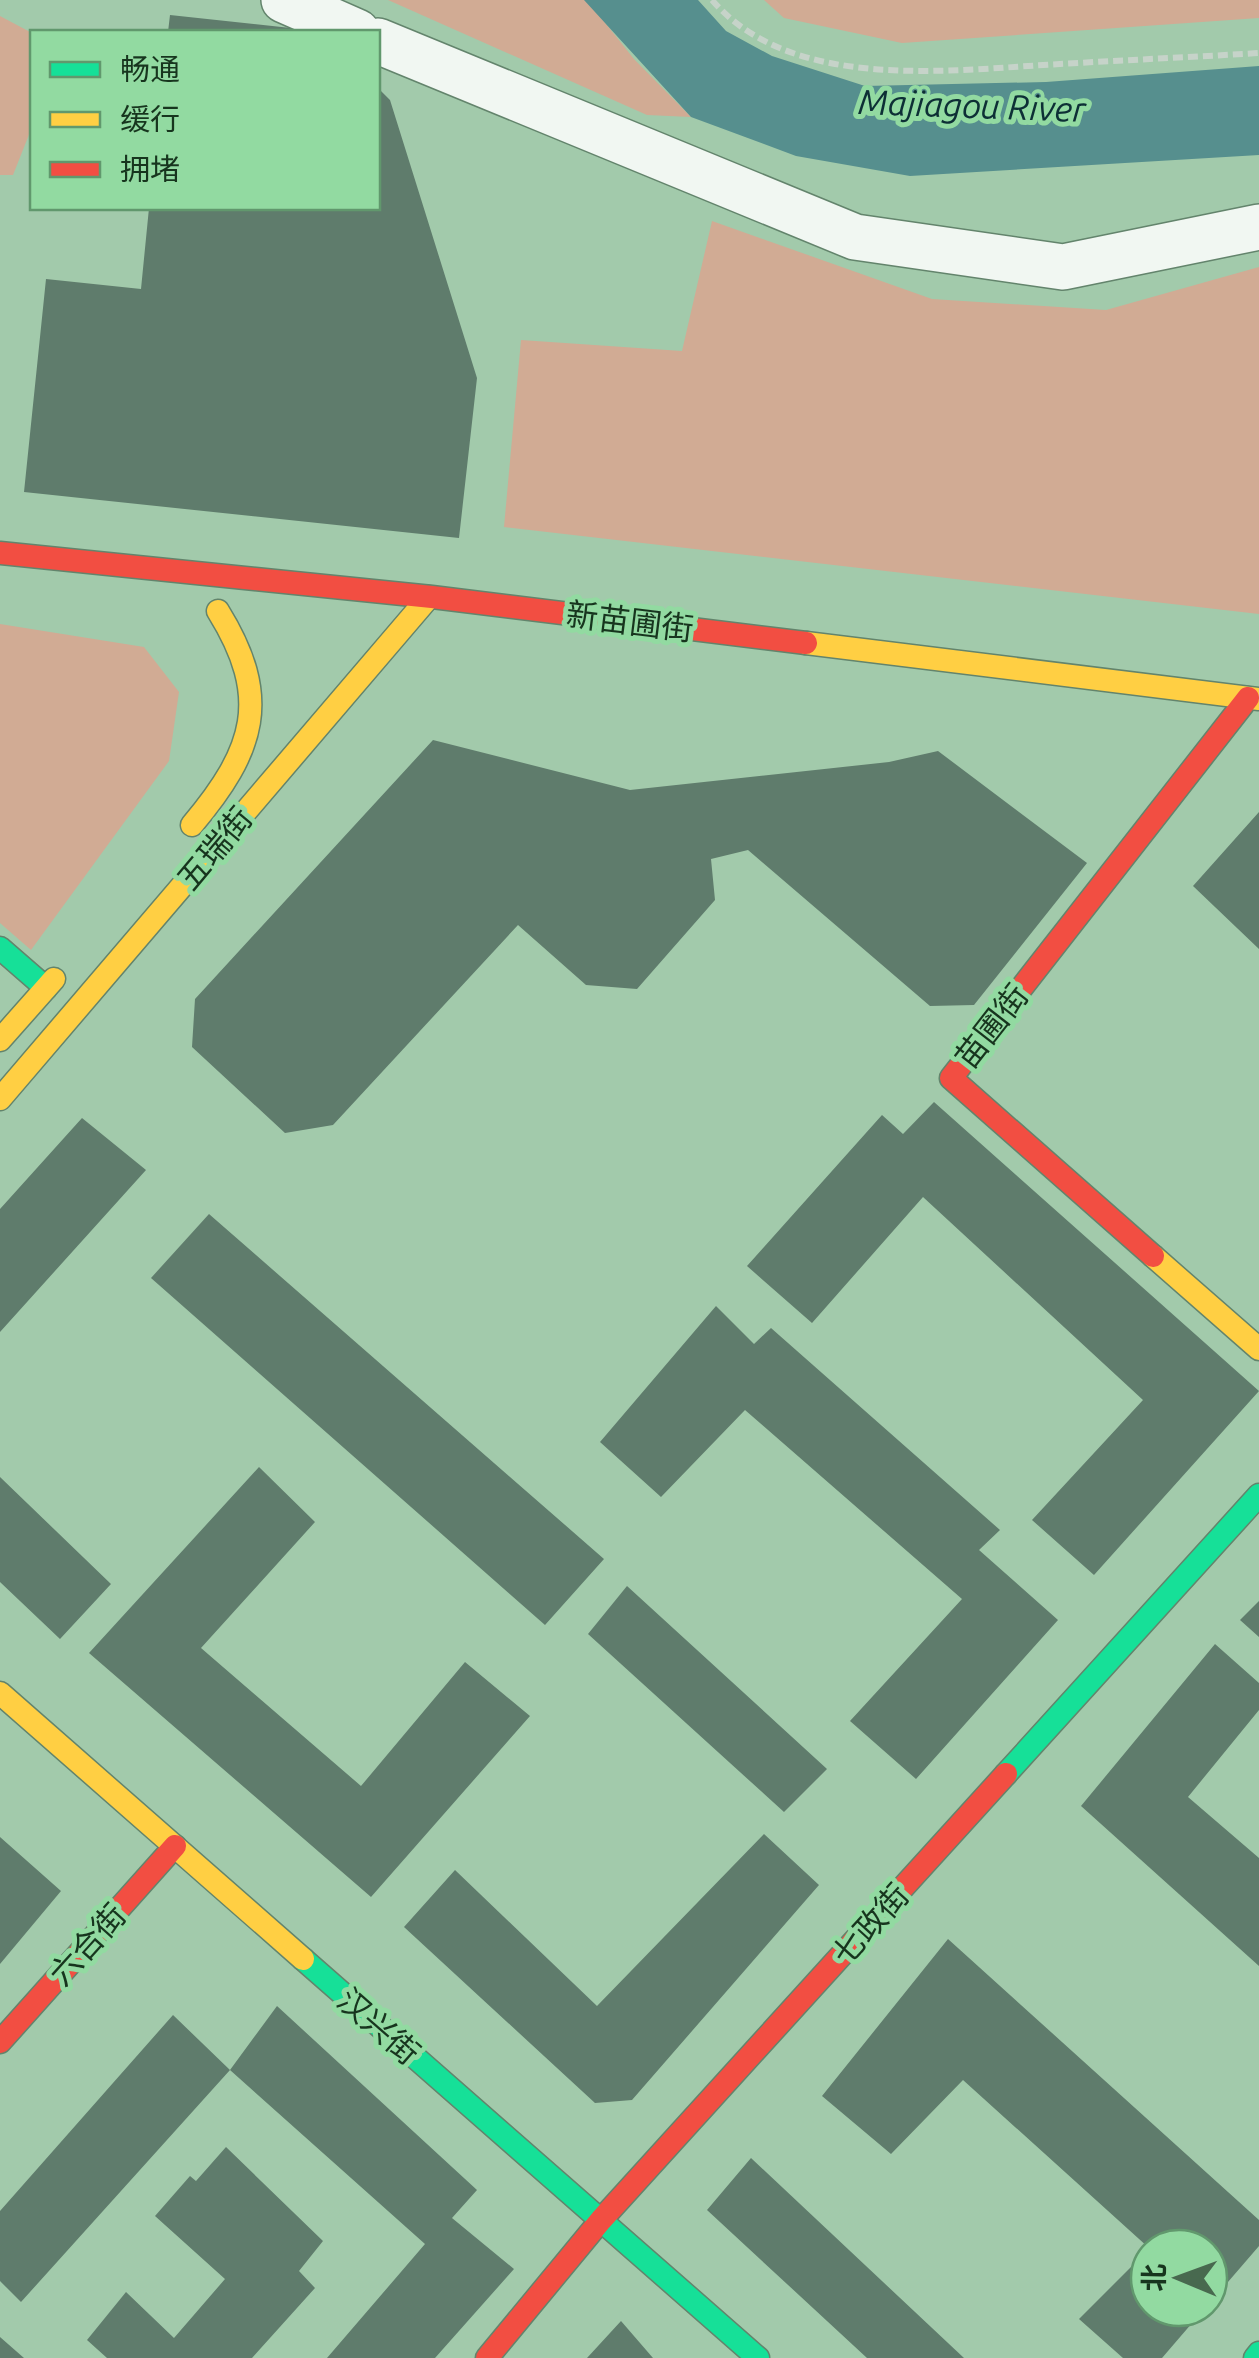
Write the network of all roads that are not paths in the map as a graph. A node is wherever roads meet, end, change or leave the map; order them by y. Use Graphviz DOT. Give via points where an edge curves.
graph roads {
  1 [pos="284,0"];
  2 [pos="352,30"];
  3 [pos="380,42"];
  4 [pos="1259,227"];
  5 [pos="0,553"];
  6 [pos="429,596"];
  7 [pos="218,611"];
  8 [pos="365,626"];
  9 [pos="410,631"];
  10 [pos="1253,698"];
  11 [pos="1074,700"];
  12 [pos="1232,717"];
  13 [pos="1259,720"];
  14 [pos="171,849"];
  15 [pos="0,948"];
  16 [pos="71,960"];
  17 [pos="46,988"];
  18 [pos="0,1040"];
  19 [pos="0,1100"];
  20 [pos="1259,1349"];
  21 [pos="1259,1494"];
  22 [pos="0,1693"];
  23 [pos="174,1846"];
  24 [pos="0,2042"];
  25 [pos="601,2220"];
  26 [pos="487,2358"];
  27 [pos="758,2358"];
  1 -- 2 [label="street"];
  3 -- 4 [label="street" via="854,237 1063,267"];
  5 -- 6 [label="street, 新苗圃街"];
  6 -- 9 [label="street, 五瑞街"];
  6 -- 10 [label="street, 新苗圃街"];
  7 -- 14 [label="street, 五瑞街" via="242,644 252,675 249,740 221,793"];
  8 -- 9 [label="street"];
  9 -- 19 [label="street, 五瑞街"];
  10 -- 12 [label="street, 苗圃街"];
  11 -- 12 [label="street"];
  12 -- 13 [label="street"];
  12 -- 20 [label="street, 苗圃街" via="951,1078"];
  15 -- 17 [label="street"];
  16 -- 17 [label="street"];
  17 -- 18 [label="street"];
  21 -- 25 [label="street, 七政街"];
  22 -- 23 [label="street, 汉兴街"];
  23 -- 24 [label="street, 六合街"];
  23 -- 25 [label="street, 汉兴街"];
  25 -- 26 [label="street, 七政街"];
  25 -- 27 [label="street, 汉兴街"];
}
